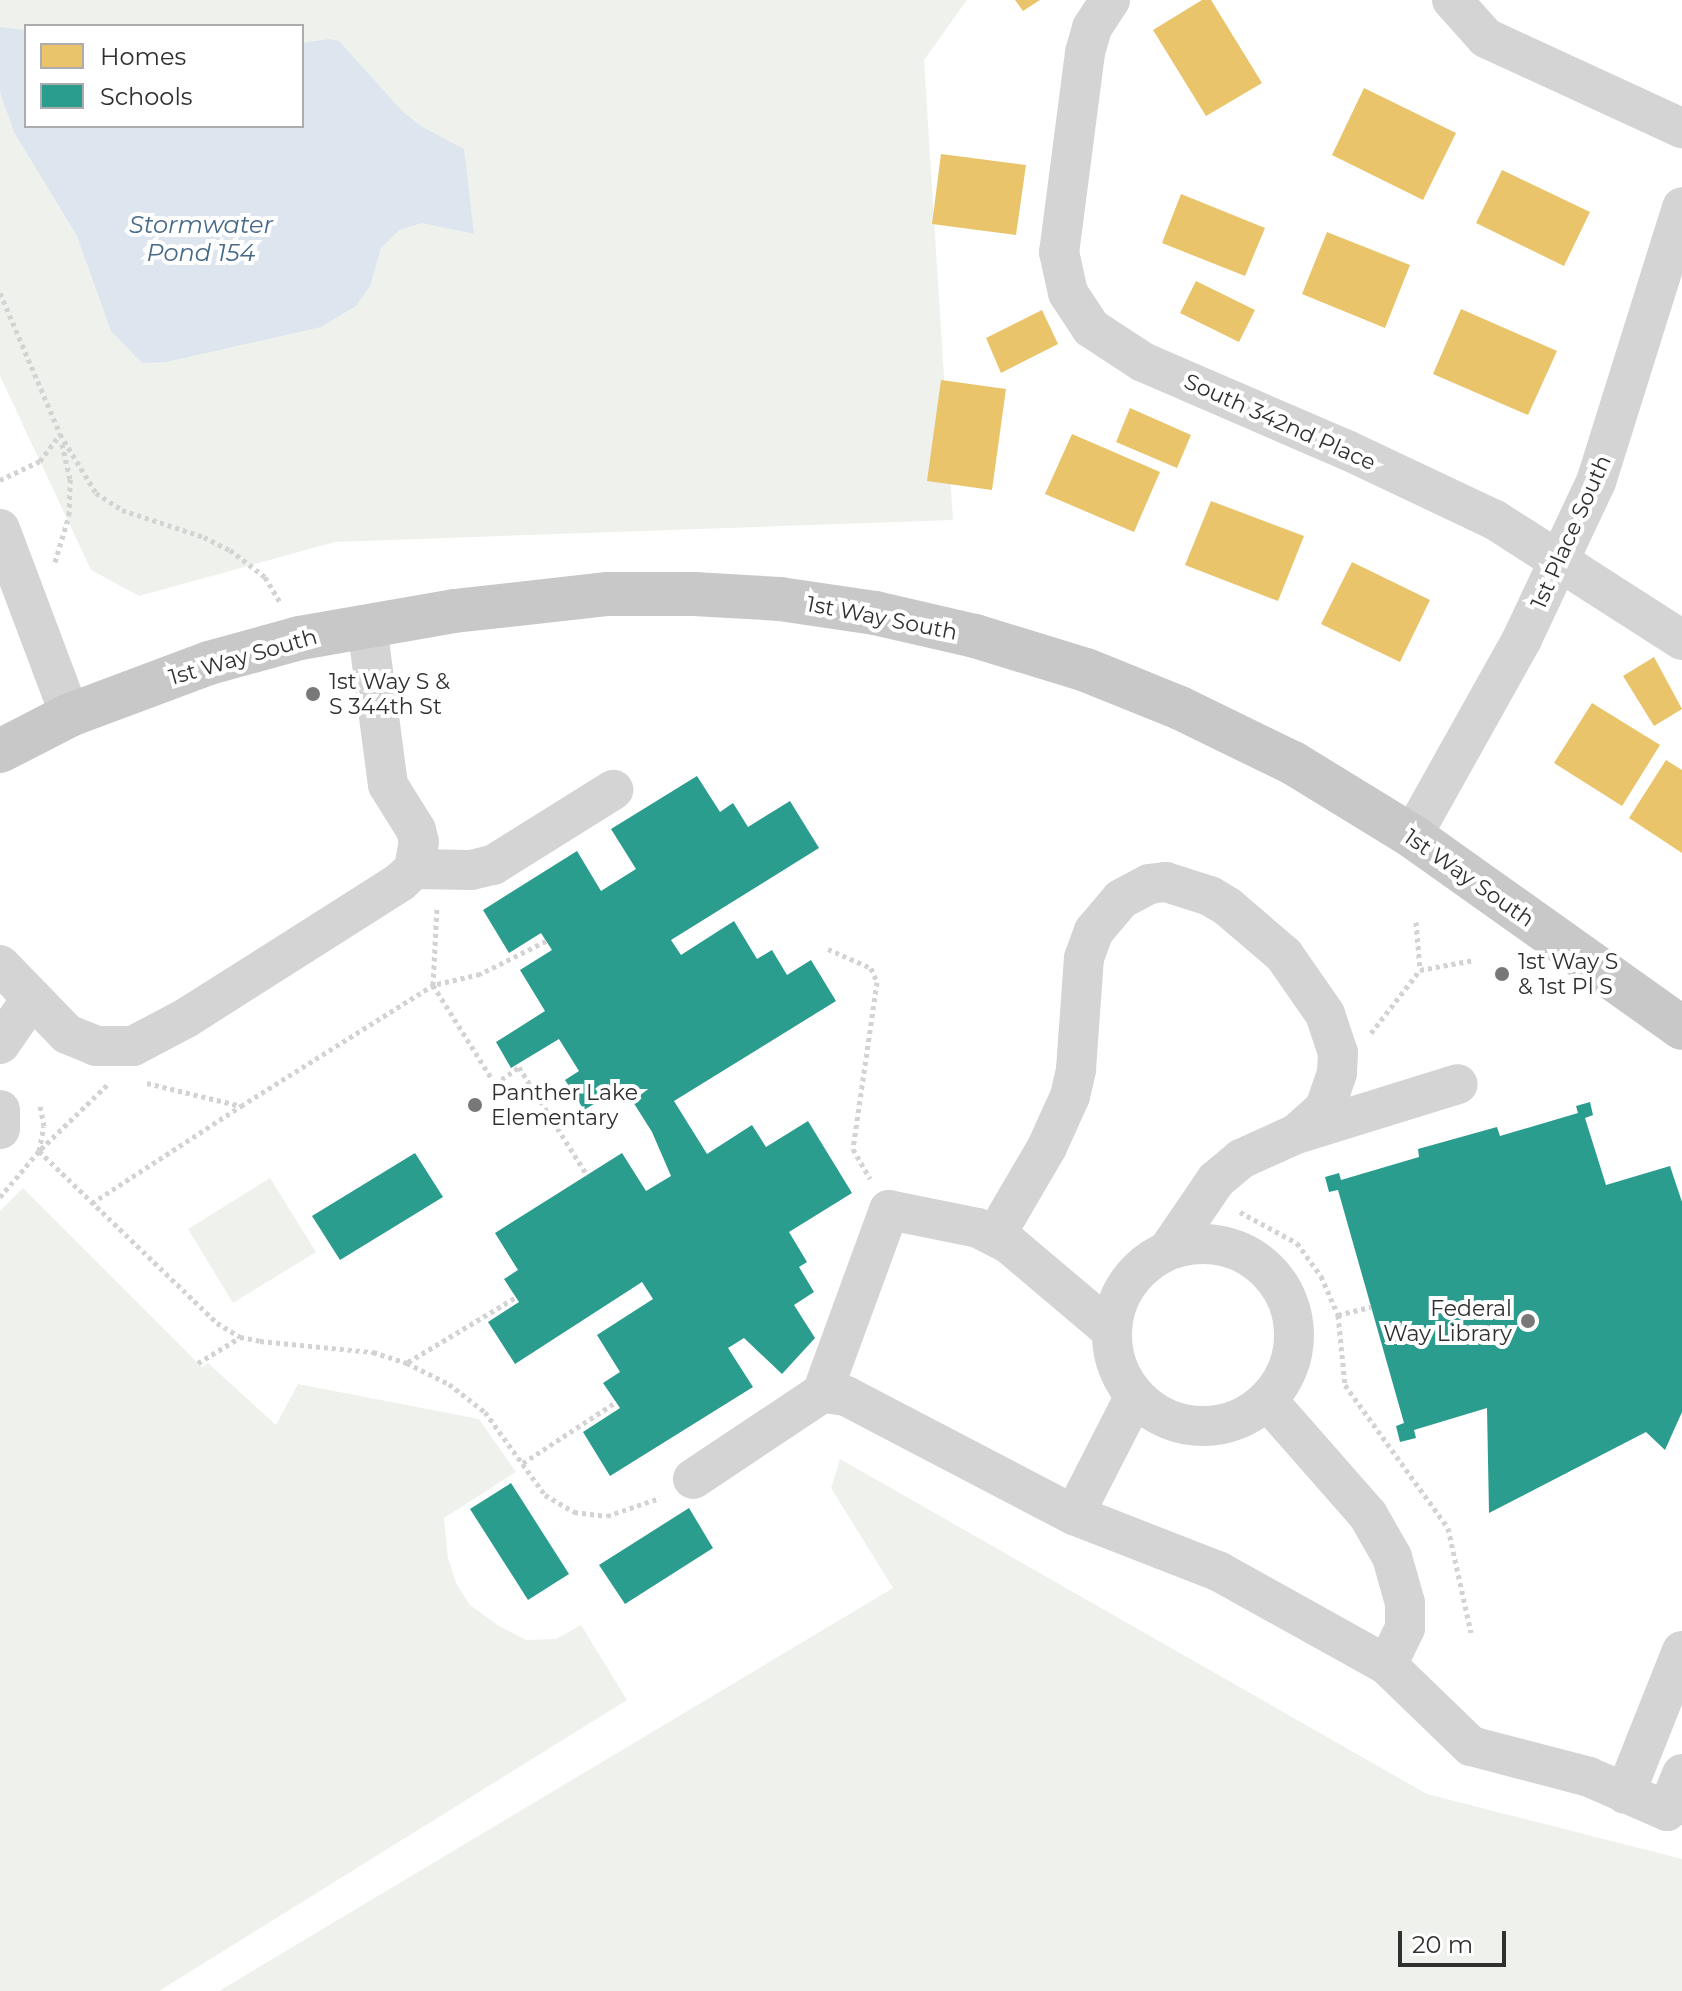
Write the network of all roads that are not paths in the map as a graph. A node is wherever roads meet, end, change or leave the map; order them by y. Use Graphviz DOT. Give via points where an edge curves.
graph roads {
  1 [pos="1110,0"];
  2 [pos="1452,0"];
  3 [pos="1682,128"];
  4 [pos="1682,207"];
  5 [pos="0,529"];
  6 [pos="1561,561"];
  7 [pos="367,626"];
  8 [pos="1682,640"];
  9 [pos="70,715"];
  10 [pos="0,751"];
  11 [pos="613,790"];
  12 [pos="1412,836"];
  13 [pos="414,869"];
  14 [pos="0,965"];
  15 [pos="32,998"];
  16 [pos="1682,1028"];
  17 [pos="0,1044"];
  18 [pos="1458,1084"];
  19 [pos="0,1110"];
  20 [pos="0,1129"];
  21 [pos="1296,1134"];
  22 [pos="995,1236"];
  23 [pos="1169,1249"];
  24 [pos="1111,1330"];
  25 [pos="822,1393"];
  26 [pos="1135,1396"];
  27 [pos="1267,1400"];
  28 [pos="693,1479"];
  29 [pos="1074,1515"];
  30 [pos="1682,1651"];
  31 [pos="1387,1665"];
  32 [pos="1682,1774"];
  33 [pos="1625,1794"];
  1 -- 6 [label="street, South 342nd Place" via="1092,28 1078,91 1059,252 1068,293 1091,328 1143,362 1495,520"];
  2 -- 3 [label="street" via="1486,38"];
  4 -- 6 [label="street, 1st Place South" via="1616,424"];
  5 -- 9 [label="street"];
  6 -- 8 [label="street, South 342nd Place"];
  6 -- 12 [label="street, 1st Place South"];
  7 -- 9 [label="main road, 1st Way South" via="209,663"];
  7 -- 12 [label="main road, 1st Way South" via="527,600 608,594 780,599 875,613 1044,657 1180,708 1293,763"];
  7 -- 13 [label="street" via="388,785 416,830"];
  9 -- 10 [label="main road, 1st Way South"];
  11 -- 13 [label="street" via="493,865 457,871"];
  12 -- 16 [label="main road, 1st Way South"];
  13 -- 15 [label="street" via="365,906 133,1046 84,1043 67,1034"];
  14 -- 15 [label="street"];
  15 -- 17 [label="street"];
  18 -- 21 [label="street"];
  19 -- 20 [label="street"];
  21 -- 22 [label="street" via="1325,1108 1337,1073 1333,1033 1314,993 1284,955 1228,907 1184,887 1149,884 1121,899 1094,931 1084,958 1070,1096"];
  21 -- 23 [label="street" via="1241,1159 1222,1174 1205,1191"];
  22 -- 24 [label="street" via="1025,1254"];
  22 -- 25 [label="street" via="889,1210"];
  23 -- 24 [label="street" via="1138,1269 1124,1287"];
  23 -- 27 [label="street" via="1204,1243 1244,1252 1275,1278 1295,1336 1286,1374"];
  24 -- 26 [label="street" via="1114,1354"];
  25 -- 28 [label="street"];
  25 -- 29 [label="street" via="868,1405"];
  26 -- 27 [label="street" via="1154,1413 1192,1426 1228,1423"];
  26 -- 29 [label="street"];
  27 -- 31 [label="street" via="1368,1515 1392,1557 1405,1603 1405,1628"];
  29 -- 31 [label="street" via="1218,1571"];
  30 -- 33 [label="street"];
  31 -- 33 [label="street" via="1471,1746 1589,1777"];
  32 -- 33 [label="street" via="1667,1811"];
}
